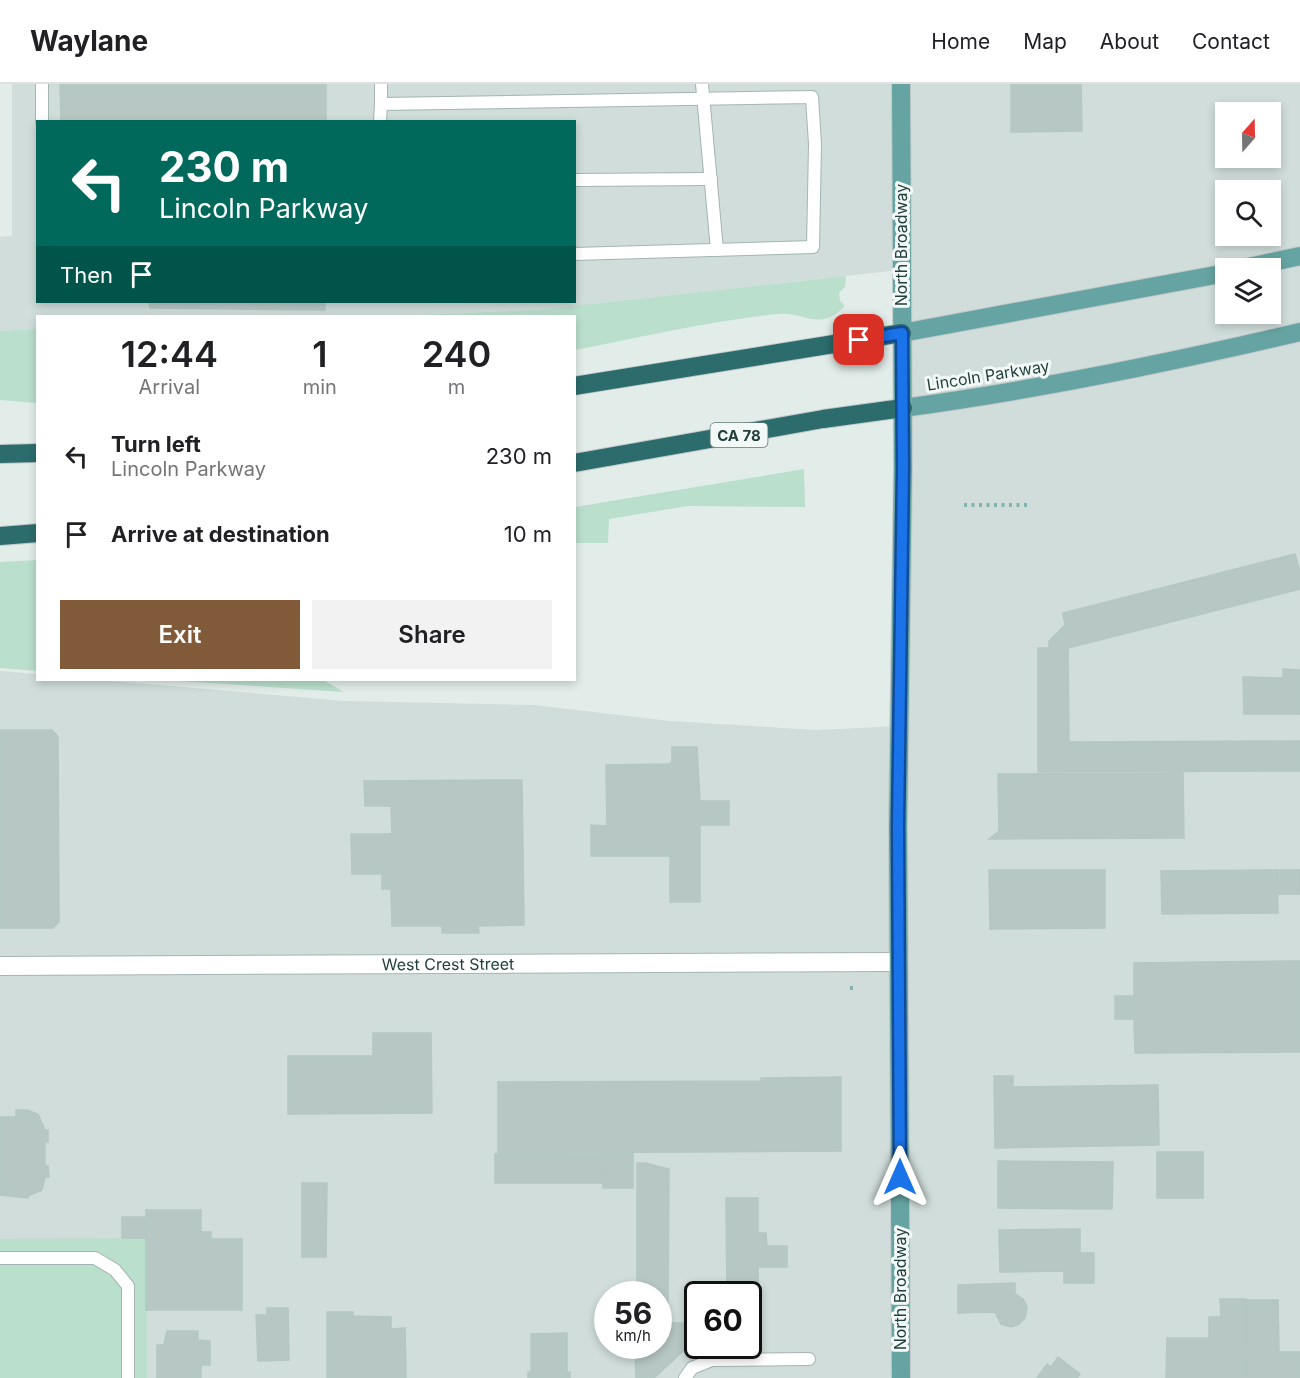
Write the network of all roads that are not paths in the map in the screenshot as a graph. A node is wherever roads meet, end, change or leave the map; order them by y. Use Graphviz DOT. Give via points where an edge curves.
graph roads {
  1 [pos="42,84"];
  2 [pos="381,84"];
  3 [pos="702,84"];
  4 [pos="901,84"];
  5 [pos="704,100"];
  6 [pos="381,104"];
  7 [pos="42,120"];
  8 [pos="380,120"];
  9 [pos="711,179"];
  10 [pos="576,180"];
  11 [pos="717,250"];
  12 [pos="576,254"];
  13 [pos="1300,256"];
  14 [pos="1281,260"];
  15 [pos="1215,275"];
  16 [pos="1300,332"];
  17 [pos="902,333"];
  18 [pos="576,386"];
  19 [pos="903,408"];
  20 [pos="36,453"];
  21 [pos="0,454"];
  22 [pos="576,463"];
  23 [pos="36,533"];
  24 [pos="0,536"];
  25 [pos="898,962"];
  26 [pos="0,966"];
  27 [pos="0,1258"];
  28 [pos="809,1359"];
  29 [pos="128,1378"];
  30 [pos="685,1378"];
  31 [pos="901,1378"];
  1 -- 7 [label="lane"];
  2 -- 6 [label="lane"];
  3 -- 5 [label="lane"];
  4 -- 17 [label="main road, North Broadway"];
  5 -- 6 [label="lane"];
  5 -- 9 [label="lane"];
  5 -- 11 [label="lane" via="812,97 813,247"];
  6 -- 8 [label="lane"];
  9 -- 10 [label="lane"];
  9 -- 11 [label="lane"];
  11 -- 12 [label="lane"];
  13 -- 14 [label="main road"];
  15 -- 17 [label="main road"];
  16 -- 19 [label="main road, Lincoln Parkway" via="1186,359 979,398"];
  17 -- 18 [label="highway"];
  17 -- 19 [label="main road, North Broadway"];
  19 -- 22 [label="highway, Lincoln Parkway / CA 78"];
  19 -- 25 [label="main road, North Broadway"];
  20 -- 21 [label="highway"];
  23 -- 24 [label="highway"];
  25 -- 26 [label="street, West Crest Street"];
  25 -- 31 [label="main road, North Broadway"];
  27 -- 29 [label="lane" via="96,1258 115,1270 128,1286"];
  28 -- 30 [label="lane" via="712,1360 692,1368"];
}
